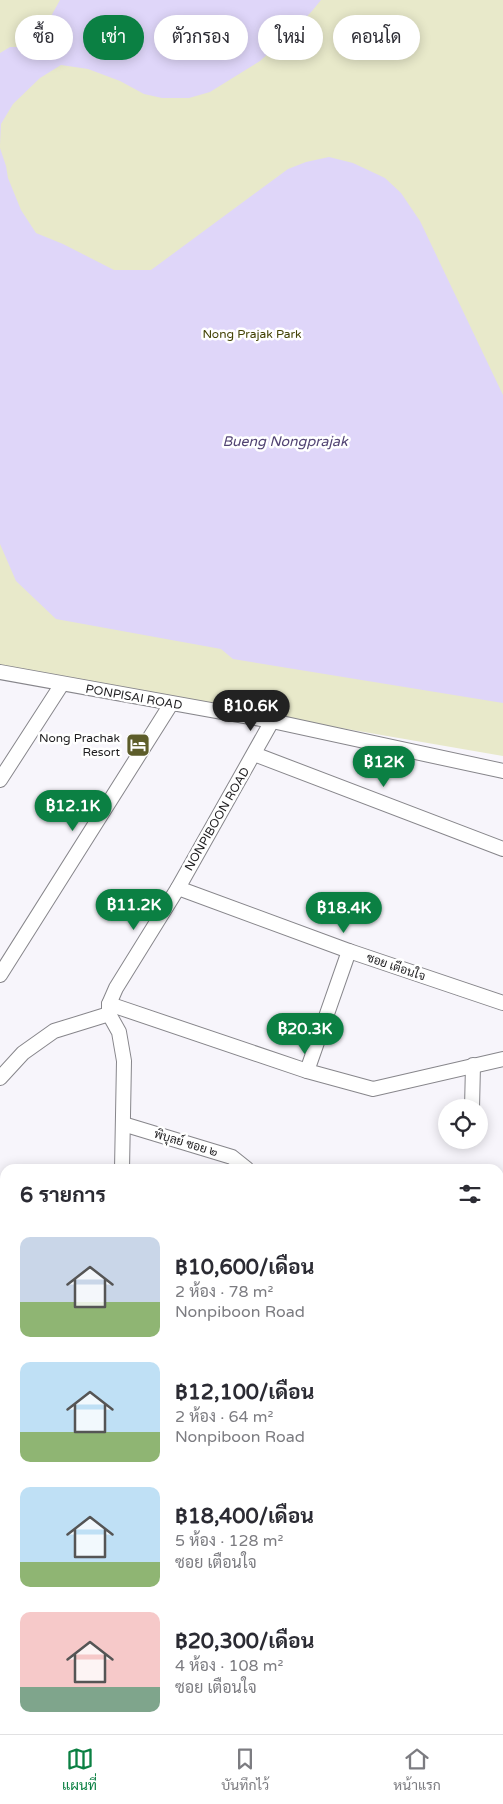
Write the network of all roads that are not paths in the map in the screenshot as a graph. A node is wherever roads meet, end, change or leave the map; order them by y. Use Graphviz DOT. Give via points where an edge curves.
graph roads {
  1 [pos="0,672"];
  2 [pos="62,684"];
  3 [pos="171,704"];
  4 [pos="272,722"];
  5 [pos="254,754"];
  6 [pos="503,771"];
  7 [pos="0,780"];
  8 [pos="503,849"];
  9 [pos="178,888"];
  10 [pos="349,951"];
  11 [pos="0,975"];
  12 [pos="503,1003"];
  13 [pos="109,1009"];
  14 [pos="503,1059"];
  15 [pos="5,1064"];
  16 [pos="473,1065"];
  17 [pos="308,1071"];
  18 [pos="0,1078"];
  19 [pos="472,1099"];
  20 [pos="123,1124"];
  21 [pos="122,1164"];
  22 [pos="241,1164"];
  1 -- 2 [label="street, PONPISAI ROAD"];
  2 -- 3 [label="street, PONPISAI ROAD"];
  2 -- 7 [label="street"];
  3 -- 4 [label="street, PONPISAI ROAD"];
  3 -- 11 [label="street"];
  4 -- 5 [label="street, NONPIBOON ROAD"];
  4 -- 6 [label="street, PONPISAI ROAD"];
  5 -- 8 [label="street"];
  5 -- 9 [label="street, NONPIBOON ROAD"];
  9 -- 10 [label="street, ซอย เตือนใจ"];
  9 -- 13 [label="street, NONPIBOON ROAD" via="116,988"];
  10 -- 12 [label="street, ซอย เตือนใจ"];
  10 -- 17 [label="street"];
  13 -- 15 [label="street" via="54,1031"];
  13 -- 17 [label="street"];
  13 -- 20 [label="street" via="119,1032 124,1061"];
  14 -- 16 [label="street"];
  15 -- 18 [label="street"];
  16 -- 17 [label="street" via="373,1088"];
  16 -- 19 [label="street"];
  20 -- 21 [label="street"];
  20 -- 22 [label="street, พิบุลย์ ซอย ๒" via="232,1157"];
}
